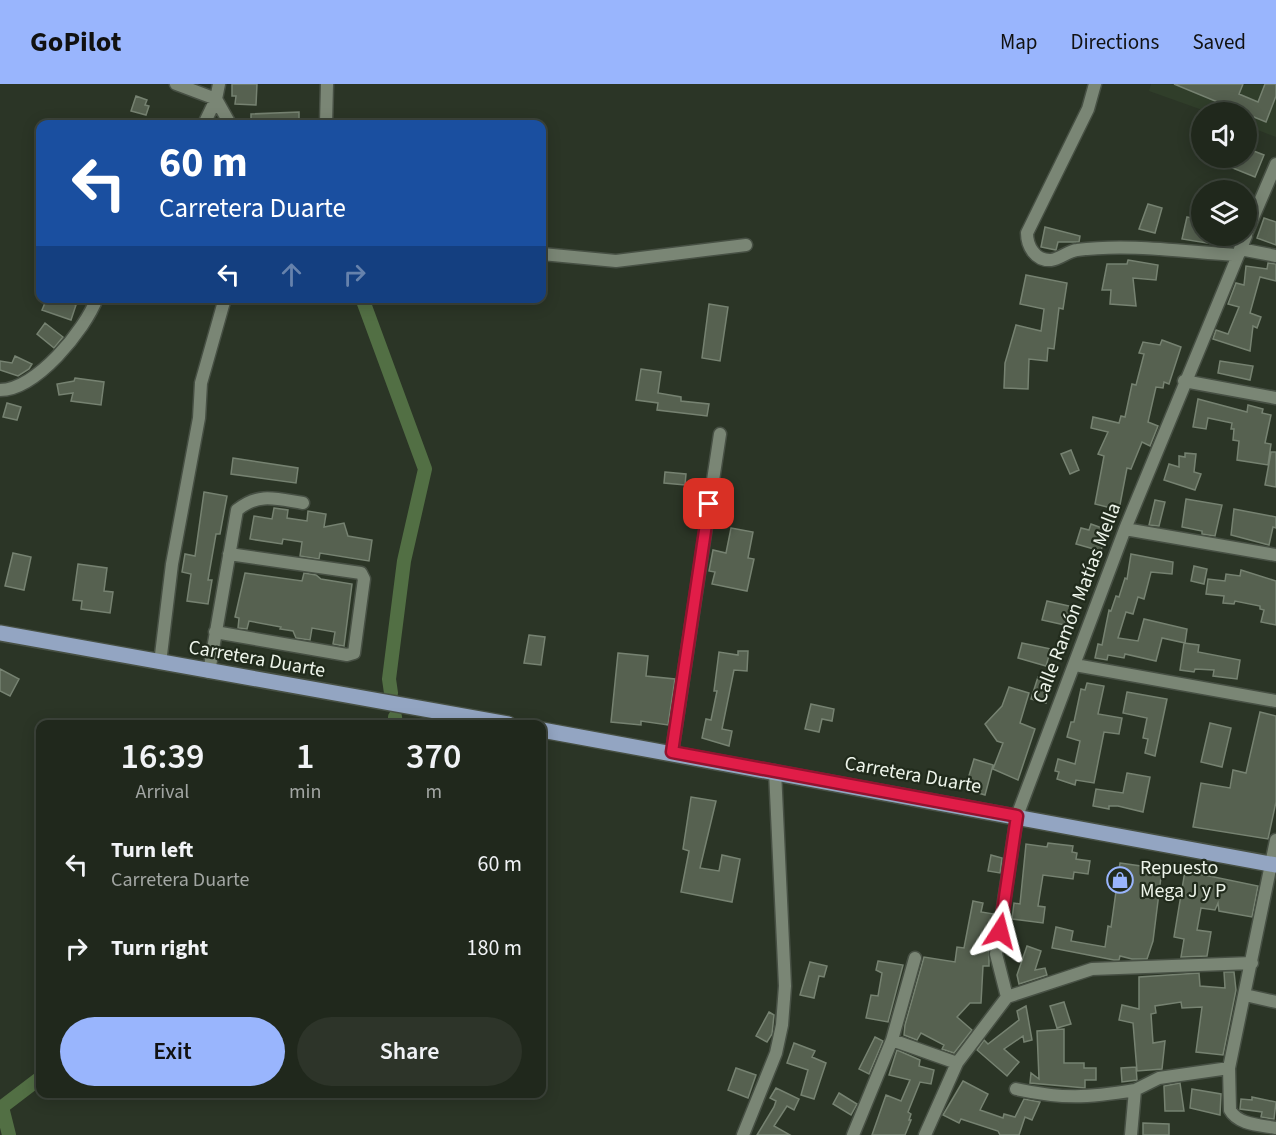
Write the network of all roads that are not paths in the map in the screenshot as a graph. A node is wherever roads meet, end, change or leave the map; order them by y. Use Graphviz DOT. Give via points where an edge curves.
graph roads {
  1 [pos="176,84"];
  2 [pos="219,84"];
  3 [pos="327,84"];
  4 [pos="1095,84"];
  5 [pos="216,99"];
  6 [pos="206,120"];
  7 [pos="228,120"];
  8 [pos="326,120"];
  9 [pos="1276,164"];
  10 [pos="1257,209"];
  11 [pos="746,245"];
  12 [pos="1241,246"];
  13 [pos="1239,252"];
  14 [pos="546,254"];
  15 [pos="1276,256"];
  16 [pos="95,303"];
  17 [pos="224,303"];
  18 [pos="1184,381"];
  19 [pos="0,390"];
  20 [pos="1276,398"];
  21 [pos="720,434"];
  22 [pos="303,503"];
  23 [pos="1125,529"];
  24 [pos="229,554"];
  25 [pos="1276,555"];
  26 [pos="215,632"];
  27 [pos="0,633"];
  28 [pos="160,663"];
  29 [pos="1075,665"];
  30 [pos="209,672"];
  31 [pos="1276,701"];
  32 [pos="485,720"];
  33 [pos="546,731"];
  34 [pos="672,752"];
  35 [pos="775,771"];
  36 [pos="1017,816"];
  37 [pos="1276,840"];
  38 [pos="1273,865"];
  39 [pos="915,957"];
  40 [pos="1252,963"];
  41 [pos="1245,995"];
  42 [pos="1007,997"];
  43 [pos="1276,1002"];
  44 [pos="892,1040"];
  45 [pos="957,1063"];
  46 [pos="1228,1068"];
  47 [pos="1016,1089"];
  48 [pos="1134,1090"];
  49 [pos="1276,1128"];
  50 [pos="742,1135"];
  51 [pos="853,1135"];
  52 [pos="925,1135"];
  53 [pos="1131,1135"];
  1 -- 5 [label="street"];
  2 -- 5 [label="street"];
  3 -- 8 [label="street"];
  4 -- 13 [label="street" via="1088,109 1026,232 1027,243 1036,255 1050,260 1075,250"];
  5 -- 6 [label="street"];
  5 -- 7 [label="street"];
  9 -- 10 [label="street, Calle Ramón Matías Mella"];
  11 -- 14 [label="street" via="616,261"];
  12 -- 13 [label="street, Calle Ramón Matías Mella"];
  13 -- 15 [label="street"];
  13 -- 18 [label="street, Calle Ramón Matías Mella"];
  16 -- 19 [label="street" via="45,370 8,390"];
  17 -- 28 [label="street" via="201,383 200,418 172,564"];
  18 -- 20 [label="street"];
  18 -- 23 [label="street, Calle Ramón Matías Mella"];
  21 -- 34 [label="street"];
  22 -- 24 [label="street" via="269,498 250,500 237,510"];
  23 -- 25 [label="street"];
  23 -- 29 [label="street, Calle Ramón Matías Mella"];
  24 -- 26 [label="street"];
  24 -- 26 [label="street" via="361,573 364,579 354,653 347,655"];
  26 -- 30 [label="street"];
  27 -- 28 [label="main road, Carretera Duarte"];
  28 -- 30 [label="main road, Carretera Duarte"];
  29 -- 31 [label="street"];
  29 -- 36 [label="street, Calle Ramón Matías Mella"];
  30 -- 32 [label="main road, Carretera Duarte"];
  33 -- 34 [label="main road, Carretera Duarte"];
  34 -- 35 [label="main road, Carretera Duarte"];
  35 -- 36 [label="main road, Carretera Duarte"];
  35 -- 50 [label="street" via="785,987 782,1025 776,1053"];
  36 -- 38 [label="main road, Carretera Duarte"];
  36 -- 42 [label="street, Calle Ramón Matías Mella" via="996,954"];
  37 -- 38 [label="street"];
  38 -- 40 [label="street"];
  39 -- 44 [label="street"];
  40 -- 41 [label="street"];
  40 -- 42 [label="street" via="1092,969"];
  41 -- 43 [label="street"];
  41 -- 46 [label="street"];
  42 -- 45 [label="street"];
  44 -- 45 [label="street"];
  44 -- 51 [label="street"];
  45 -- 52 [label="street"];
  46 -- 48 [label="street" via="1159,1078"];
  46 -- 49 [label="street" via="1233,1116"];
  47 -- 48 [label="street" via="1079,1098"];
  48 -- 53 [label="street"];
}
